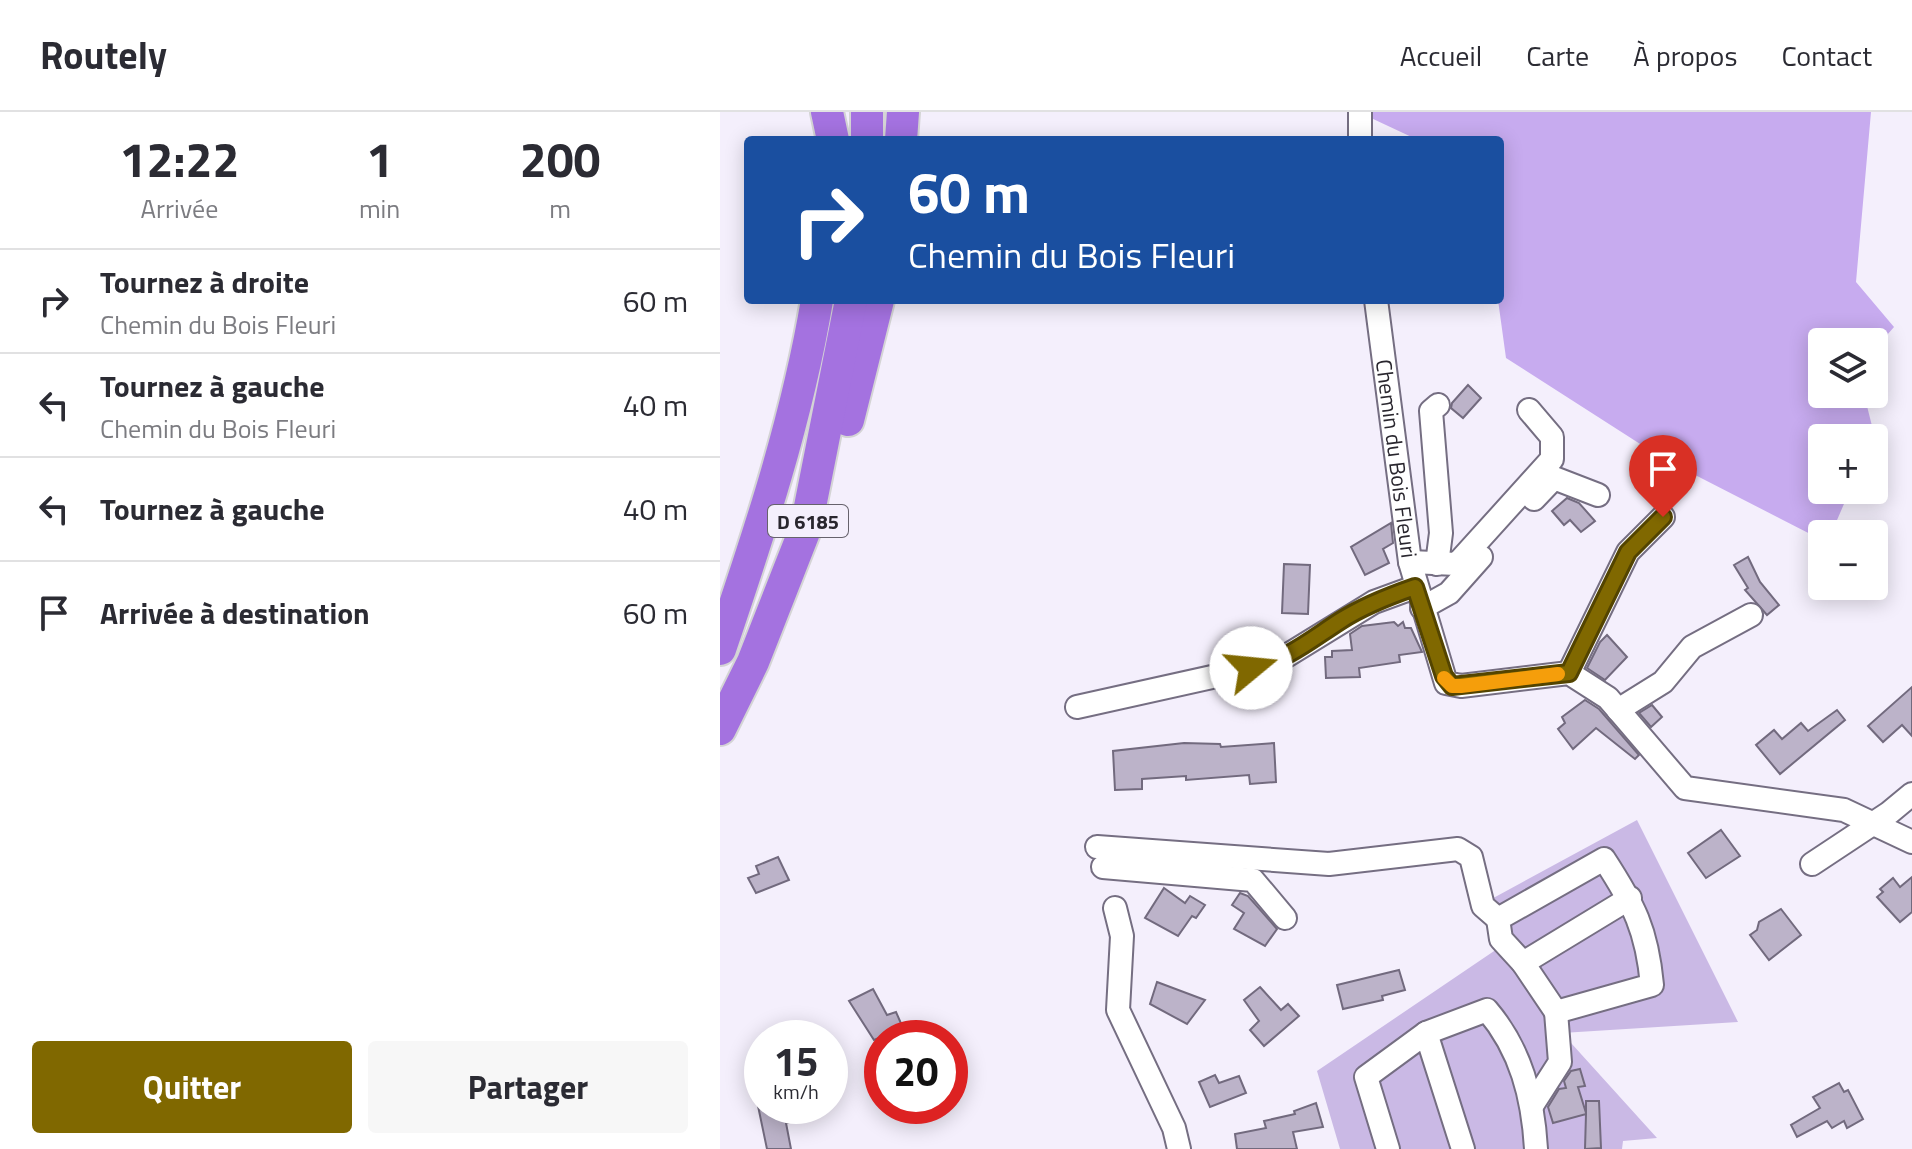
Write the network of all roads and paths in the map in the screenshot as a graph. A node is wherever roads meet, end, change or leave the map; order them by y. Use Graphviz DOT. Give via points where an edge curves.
graph roads {
  1 [pos="827,112"];
  2 [pos="834,112"];
  3 [pos="867,112"];
  4 [pos="903,112"];
  5 [pos="1360,112"];
  6 [pos="832,136"];
  7 [pos="833,136"];
  8 [pos="867,136"];
  9 [pos="901,136"];
  10 [pos="1360,136"];
  11 [pos="816,304"];
  12 [pos="850,304"];
  13 [pos="877,304"];
  14 [pos="1377,304"];
  15 [pos="1438,405"];
  16 [pos="1529,410"];
  17 [pos="1598,495"];
  18 [pos="1663,517"];
  19 [pos="806,527"];
  20 [pos="1410,562"];
  21 [pos="1437,564"];
  22 [pos="1419,597"];
  23 [pos="1751,615"];
  24 [pos="720,649"];
  25 [pos="1569,673"];
  26 [pos="1613,704"];
  27 [pos="1077,707"];
  28 [pos="720,729"];
  29 [pos="1912,794"];
  30 [pos="1873,823"];
  31 [pos="1912,842"];
  32 [pos="1812,864"];
  33 [pos="1630,898"];
  34 [pos="1115,908"];
  35 [pos="1285,918"];
  36 [pos="1498,919"];
  37 [pos="1523,963"];
  38 [pos="1556,1012"];
  39 [pos="1426,1033"];
  40 [pos="1533,1104"];
  41 [pos="1179,1149"];
  42 [pos="1388,1149"];
  43 [pos="1463,1149"];
  44 [pos="1536,1149"];
  1 -- 6 [label="highway"];
  2 -- 7 [label="highway"];
  3 -- 8 [label="highway"];
  4 -- 9 [label="highway"];
  5 -- 10 [label="street"];
  11 -- 24 [label="highway, D 6185" via="763,524"];
  12 -- 19 [label="highway, D 6185"];
  13 -- 19 [label="highway" via="837,459"];
  14 -- 20 [label="street, Chemin du Bois Fleuri"];
  15 -- 21 [label="street" via="1431,411 1441,533"];
  16 -- 21 [label="street" via="1552,437 1552,459 1457,564"];
  17 -- 22 [label="street" via="1554,478 1449,593"];
  18 -- 25 [label="street" via="1628,552"];
  19 -- 28 [label="highway, D 6185" via="753,662"];
  20 -- 21 [label="street"];
  20 -- 22 [label="street, Chemin du Bois Fleuri"];
  22 -- 25 [label="street, Chemin du Bois Fleuri" via="1444,676 1452,686"];
  22 -- 27 [label="street" via="1374,602 1275,663"];
  23 -- 26 [label="street" via="1692,647 1663,682"];
  25 -- 26 [label="street"];
  26 -- 30 [label="street" via="1685,788 1844,810"];
  29 -- 30 [label="street"];
  30 -- 31 [label="street"];
  30 -- 32 [label="street"];
  33 -- 36 [label="street" via="1604,859"];
  33 -- 37 [label="street"];
  33 -- 38 [label="street" via="1648,943 1652,985"];
  34 -- 41 [label="street" via="1122,936 1118,1010"];
  35 -- 36 [label="street" via="1253,880 1100,857 1329,864 1458,849 1471,857 1483,906"];
  36 -- 37 [label="street" via="1501,939"];
  37 -- 38 [label="street"];
  38 -- 40 [label="street" via="1560,1062"];
  39 -- 40 [label="street" via="1487,1010 1509,1036"];
  39 -- 42 [label="street" via="1366,1077"];
  39 -- 43 [label="street"];
  40 -- 44 [label="street"];
}
